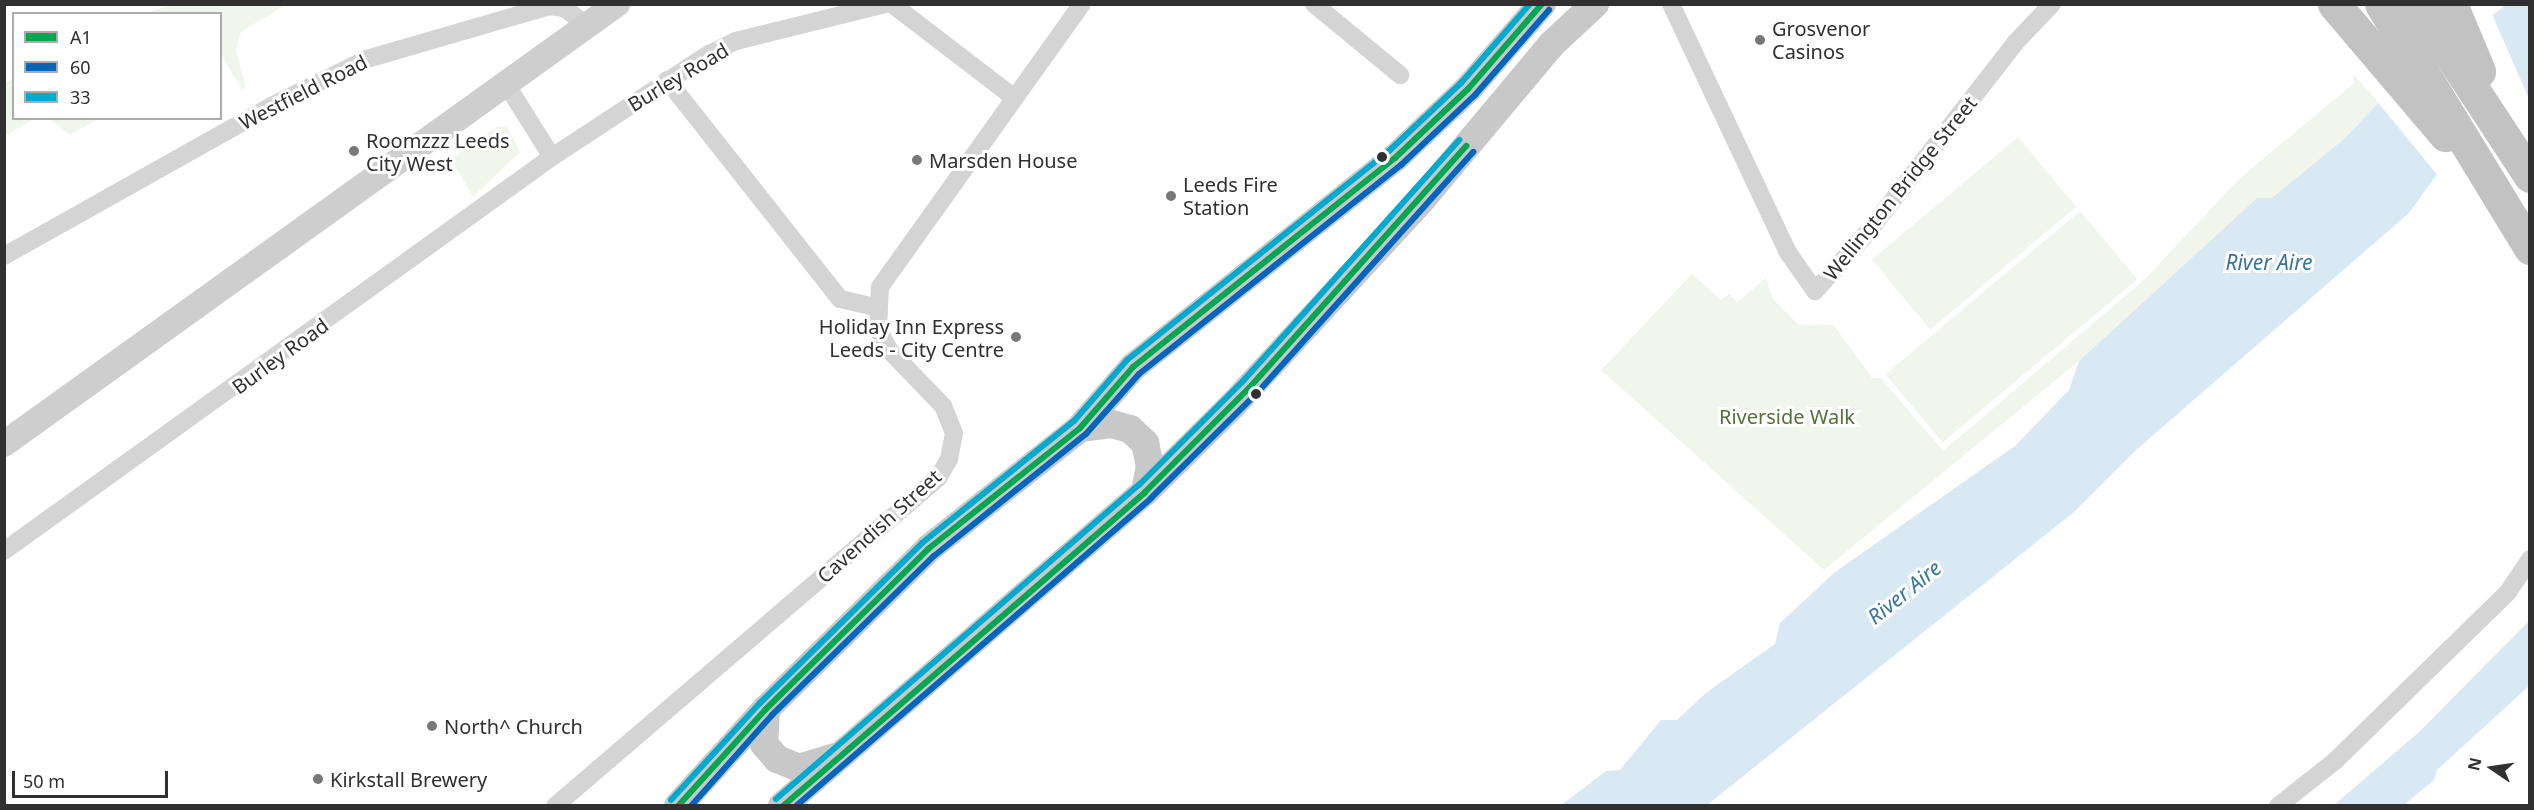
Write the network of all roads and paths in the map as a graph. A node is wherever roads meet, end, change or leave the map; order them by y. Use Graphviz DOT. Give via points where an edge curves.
graph roads {
  1 [pos="617,4"];
  2 [pos="885,4"];
  3 [pos="892,4"];
  4 [pos="1082,4"];
  5 [pos="1314,4"];
  6 [pos="1542,4"];
  7 [pos="1595,4"];
  8 [pos="1671,4"];
  9 [pos="2052,4"];
  10 [pos="2334,4"];
  11 [pos="2381,4"];
  12 [pos="585,24"];
  13 [pos="2424,26"];
  14 [pos="1400,75"];
  15 [pos="667,80"];
  16 [pos="506,84"];
  17 [pos="1012,96"];
  18 [pos="552,157"];
  19 [pos="2529,176"];
  20 [pos="2529,248"];
  21 [pos="4,256"];
  22 [pos="875,307"];
  23 [pos="1080,428"];
  24 [pos="4,444"];
  25 [pos="1145,492"];
  26 [pos="4,551"];
  27 [pos="2529,559"];
  28 [pos="766,710"];
  29 [pos="837,757"];
  30 [pos="555,806"];
  31 [pos="678,806"];
  32 [pos="782,806"];
  33 [pos="2278,806"];
  1 -- 12 [label="street"];
  2 -- 15 [label="street, Burley Road" via="736,41"];
  3 -- 17 [label="street"];
  4 -- 17 [label="street"];
  5 -- 14 [label="street"];
  6 -- 23 [label="main road" via="1442,114 1326,215 1133,367"];
  7 -- 25 [label="main road" via="1522,78 1407,215 1250,387"];
  8 -- 9 [label="street, Wellington Bridge Street" via="1787,251 1815,291 1868,232 2015,43"];
  10 -- 13 [label="highway"];
  11 -- 13 [label="highway"];
  12 -- 16 [label="street"];
  12 -- 21 [label="street, Westfield Road" via="564,8 549,6 367,58 271,106"];
  13 -- 19 [label="highway" via="2511,144"];
  13 -- 20 [label="highway" via="2484,166"];
  15 -- 18 [label="street, Burley Road"];
  15 -- 22 [label="street" via="840,299"];
  16 -- 18 [label="street"];
  16 -- 24 [label="street"];
  17 -- 22 [label="street" via="891,268"];
  18 -- 26 [label="street, Burley Road"];
  22 -- 30 [label="street, Cavendish Street" via="878,329 890,351 943,406 954,433 949,459 939,478"];
  23 -- 25 [label="main road" via="1112,424 1131,429 1145,443 1150,466"];
  23 -- 28 [label="main road" via="928,549"];
  25 -- 29 [label="main road"];
  27 -- 33 [label="street" via="2508,592 2335,761"];
  28 -- 29 [label="main road" via="764,744 777,759 799,768"];
  28 -- 31 [label="main road"];
  29 -- 32 [label="main road"];
}
